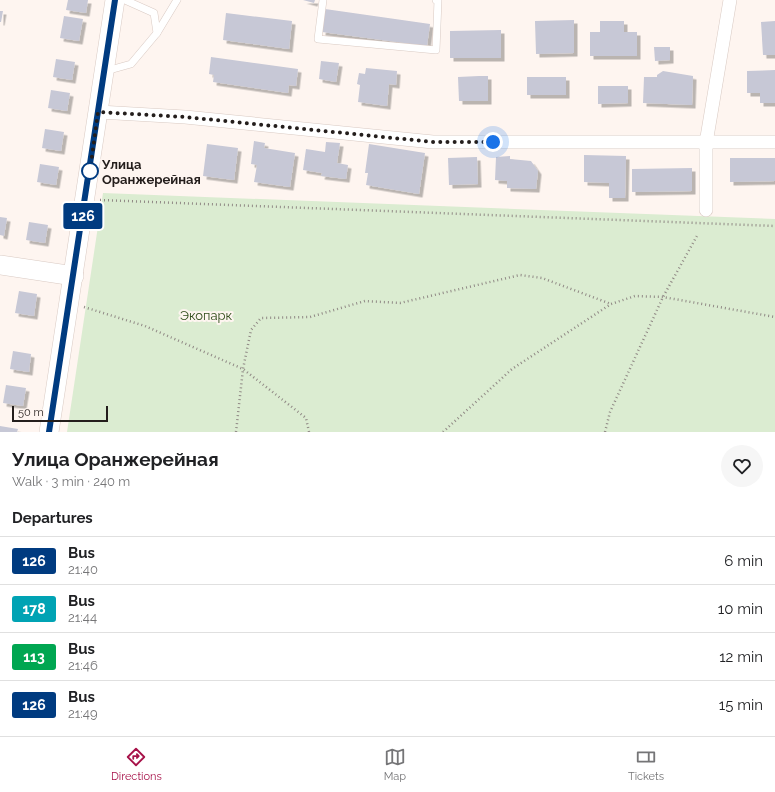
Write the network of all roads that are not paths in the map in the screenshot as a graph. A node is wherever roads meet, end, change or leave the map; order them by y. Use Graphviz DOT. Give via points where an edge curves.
graph roads {
  1 [pos="115,0"];
  2 [pos="125,0"];
  3 [pos="176,0"];
  4 [pos="323,0"];
  5 [pos="436,0"];
  6 [pos="730,0"];
  7 [pos="157,33"];
  8 [pos="104,72"];
  9 [pos="98,112"];
  10 [pos="775,142"];
  11 [pos="706,143"];
  12 [pos="706,210"];
  13 [pos="0,265"];
  14 [pos="74,276"];
  15 [pos="49,432"];
  1 -- 8 [label="main road"];
  2 -- 7 [label="lane" via="154,13"];
  3 -- 7 [label="lane"];
  4 -- 5 [label="lane" via="318,39 436,50"];
  6 -- 11 [label="street"];
  7 -- 8 [label="lane" via="131,64"];
  8 -- 9 [label="main road"];
  9 -- 11 [label="street" via="185,117 433,142"];
  9 -- 14 [label="main road"];
  10 -- 11 [label="street"];
  11 -- 12 [label="street"];
  13 -- 14 [label="main road"];
  14 -- 15 [label="main road"];
}
